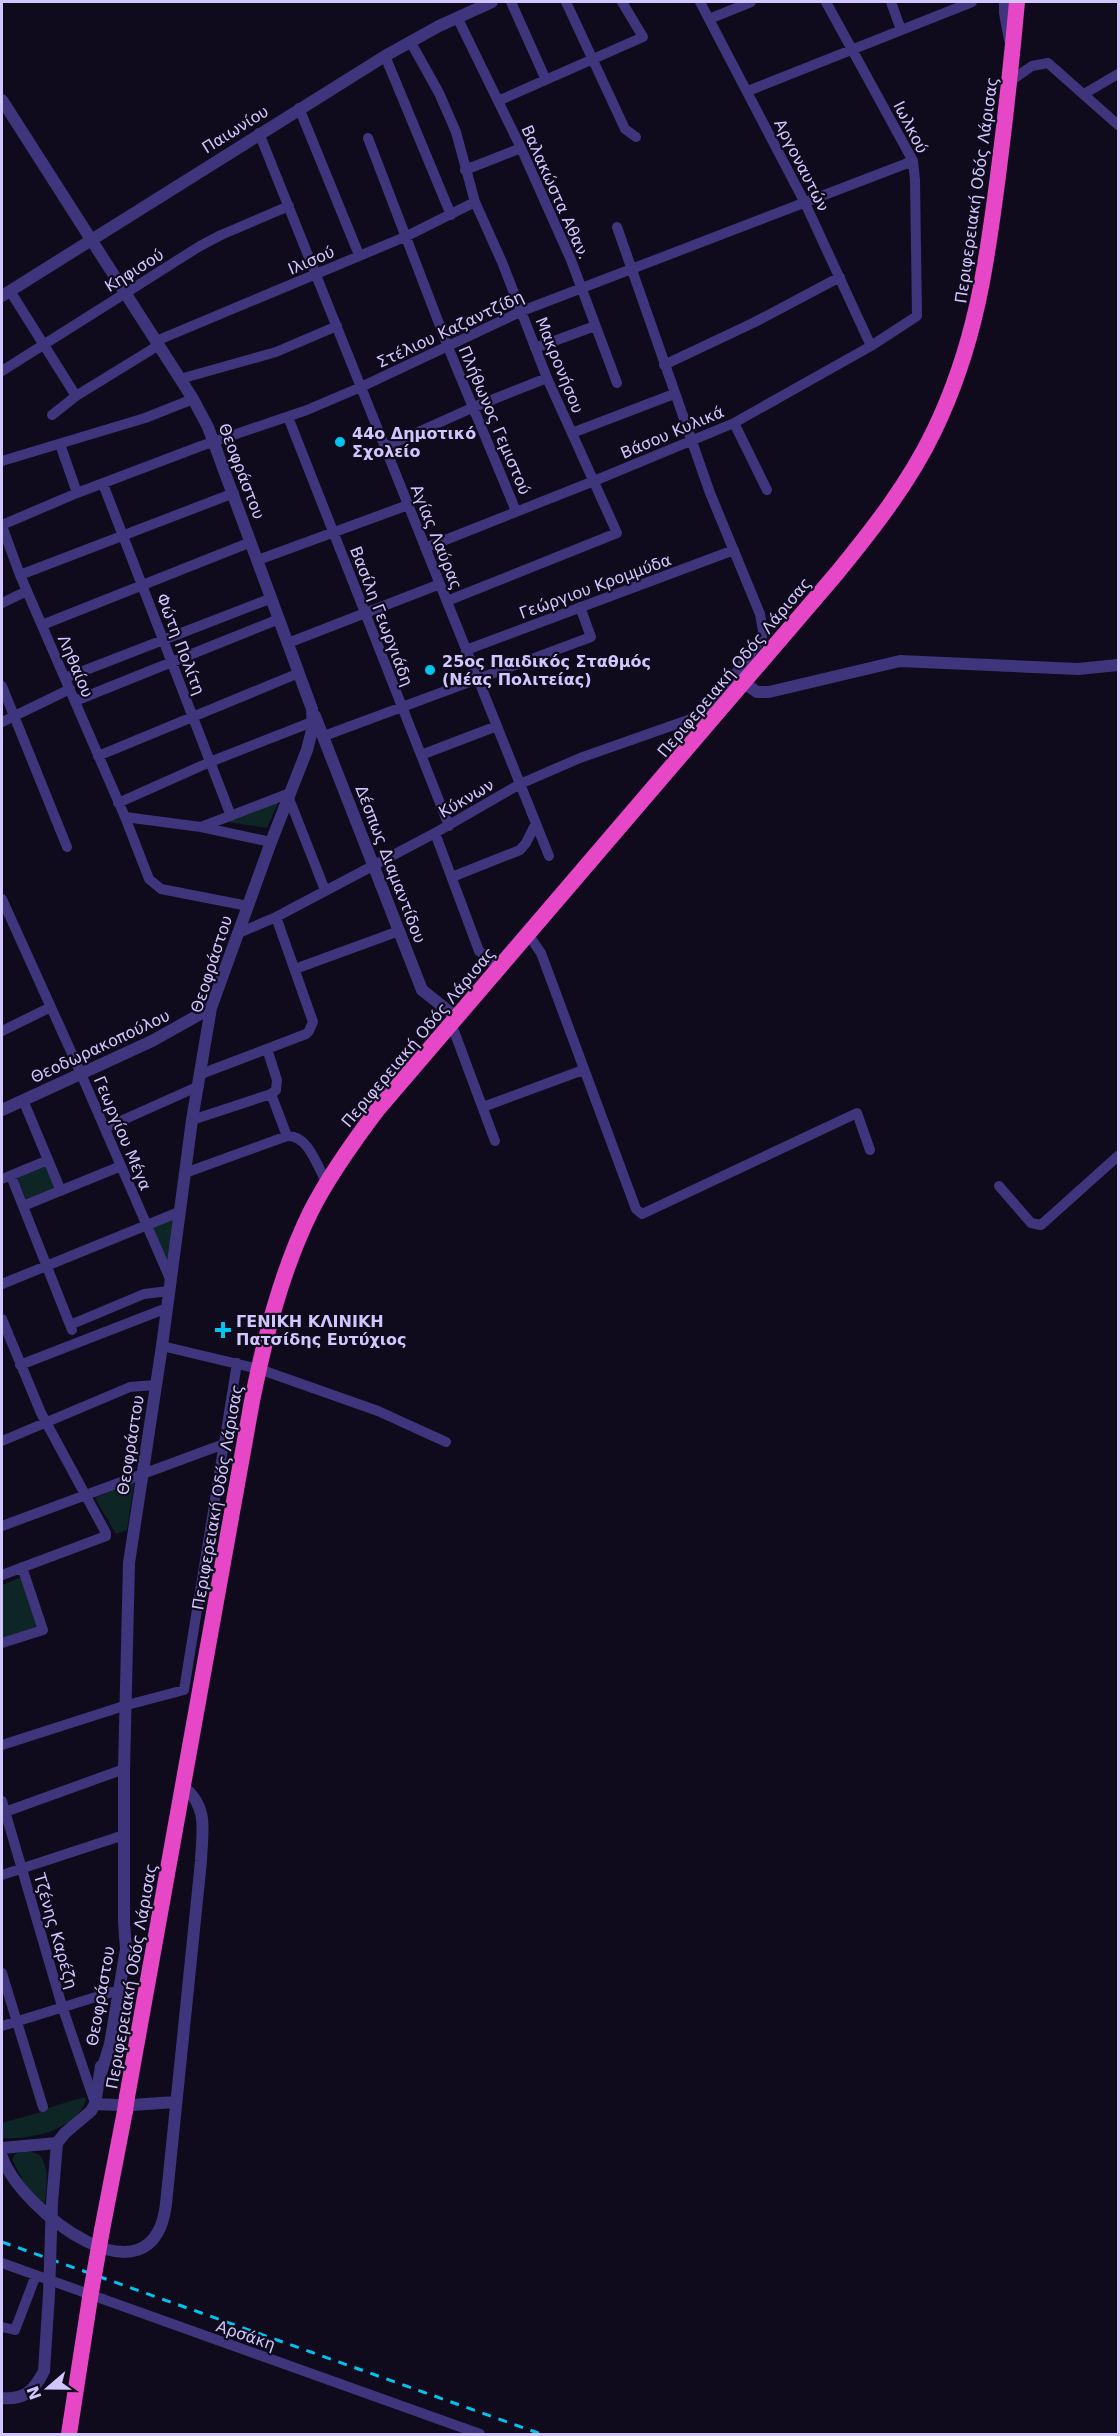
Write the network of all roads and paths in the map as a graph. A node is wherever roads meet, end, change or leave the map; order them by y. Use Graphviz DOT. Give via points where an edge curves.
graph roads {
  1 [pos="492,2"];
  2 [pos="511,2"];
  3 [pos="566,2"];
  4 [pos="622,2"];
  5 [pos="699,2"];
  6 [pos="751,2"];
  7 [pos="826,2"];
  8 [pos="891,2"];
  9 [pos="972,2"];
  10 [pos="1004,2"];
  11 [pos="1017,2"];
  12 [pos="458,17"];
  13 [pos="709,19"];
  14 [pos="901,30"];
  15 [pos="410,41"];
  16 [pos="852,50"];
  17 [pos="1012,54"];
  18 [pos="385,56"];
  19 [pos="593,59"];
  20 [pos="1119,74"];
  21 [pos="546,80"];
  22 [pos="1009,81"];
  23 [pos="748,91"];
  24 [pos="1084,94"];
  25 [pos="2,100"];
  26 [pos="498,101"];
  27 [pos="299,108"];
  28 [pos="1119,125"];
  29 [pos="259,133"];
  30 [pos="636,137"];
  31 [pos="368,138"];
  32 [pos="521,148"];
  33 [pos="913,161"];
  34 [pos="465,170"];
  35 [pos="475,202"];
  36 [pos="805,203"];
  37 [pos="289,206"];
  38 [pos="451,215"];
  39 [pos="616,227"];
  40 [pos="406,236"];
  41 [pos="91,239"];
  42 [pos="359,255"];
  43 [pos="632,270"];
  44 [pos="316,275"];
  45 [pos="840,277"];
  46 [pos="582,288"];
  47 [pos="6,293"];
  48 [pos="126,294"];
  49 [pos="522,311"];
  50 [pos="917,316"];
  51 [pos="337,326"];
  52 [pos="595,326"];
  53 [pos="157,343"];
  54 [pos="44,345"];
  55 [pos="448,346"];
  56 [pos="871,346"];
  57 [pos="535,348"];
  58 [pos="664,365"];
  59 [pos="2,371"];
  60 [pos="547,378"];
  61 [pos="180,379"];
  62 [pos="617,383"];
  63 [pos="361,387"];
  64 [pos="674,394"];
  65 [pos="76,396"];
  66 [pos="193,399"];
  67 [pos="474,407"];
  68 [pos="51,415"];
  69 [pos="288,417"];
  70 [pos="734,423"];
  71 [pos="572,433"];
  72 [pos="692,441"];
  73 [pos="215,442"];
  74 [pos="60,444"];
  75 [pos="385,447"];
  76 [pos="2,461"];
  77 [pos="594,481"];
  78 [pos="103,484"];
  79 [pos="767,490"];
  80 [pos="77,493"];
  81 [pos="234,493"];
  82 [pos="408,505"];
  83 [pos="516,511"];
  84 [pos="2,525"];
  85 [pos="334,532"];
  86 [pos="123,536"];
  87 [pos="251,542"];
  88 [pos="426,548"];
  89 [pos="734,550"];
  90 [pos="258,560"];
  91 [pos="20,576"];
  92 [pos="440,584"];
  93 [pos="142,585"];
  94 [pos="27,591"];
  95 [pos="272,598"];
  96 [pos="447,601"];
  97 [pos="2,603"];
  98 [pos="580,607"];
  99 [pos="364,613"];
  100 [pos="279,619"];
  101 [pos="42,625"];
  102 [pos="163,639"];
  103 [pos="288,643"];
  104 [pos="466,650"];
  105 [pos="172,663"];
  106 [pos="1119,665"];
  107 [pos="299,674"];
  108 [pos="65,678"];
  109 [pos="478,678"];
  110 [pos="744,683"];
  111 [pos="2,686"];
  112 [pos="70,689"];
  113 [pos="75,701"];
  114 [pos="402,707"];
  115 [pos="312,709"];
  116 [pos="709,714"];
  117 [pos="14,715"];
  118 [pos="193,717"];
  119 [pos="2,722"];
  120 [pos="312,722"];
  121 [pos="497,726"];
  122 [pos="324,736"];
  123 [pos="98,756"];
  124 [pos="421,756"];
  125 [pos="210,762"];
  126 [pos="520,784"];
  127 [pos="289,795"];
  128 [pos="118,803"];
  129 [pos="231,816"];
  130 [pos="125,817"];
  131 [pos="536,823"];
  132 [pos="449,826"];
  133 [pos="201,827"];
  134 [pos="435,833"];
  135 [pos="271,842"];
  136 [pos="67,847"];
  137 [pos="549,856"];
  138 [pos="375,865"];
  139 [pos="452,877"];
  140 [pos="325,890"];
  141 [pos="2,899"];
  142 [pos="248,906"];
  143 [pos="276,917"];
  144 [pos="399,931"];
  145 [pos="239,933"];
  146 [pos="528,934"];
  147 [pos="499,967"];
  148 [pos="295,969"];
  149 [pos="51,1007"];
  150 [pos="211,1008"];
  151 [pos="453,1020"];
  152 [pos="2,1031"];
  153 [pos="267,1049"];
  154 [pos="583,1070"];
  155 [pos="81,1075"];
  156 [pos="200,1080"];
  157 [pos="274,1089"];
  158 [pos="23,1100"];
  159 [pos="483,1107"];
  160 [pos="2,1110"];
  161 [pos="192,1120"];
  162 [pos="105,1128"];
  163 [pos="286,1136"];
  164 [pos="495,1141"];
  165 [pos="870,1150"];
  166 [pos="1119,1156"];
  167 [pos="48,1160"];
  168 [pos="121,1166"];
  169 [pos="185,1173"];
  170 [pos="6,1178"];
  171 [pos="327,1183"];
  172 [pos="999,1186"];
  173 [pos="61,1191"];
  174 [pos="23,1206"];
  175 [pos="179,1212"];
  176 [pos="146,1226"];
  177 [pos="47,1266"];
  178 [pos="2,1284"];
  179 [pos="170,1286"];
  180 [pos="167,1308"];
  181 [pos="2,1319"];
  182 [pos="162,1346"];
  183 [pos="237,1363"];
  184 [pos="20,1365"];
  185 [pos="259,1369"];
  186 [pos="156,1385"];
  187 [pos="46,1424"];
  188 [pos="2,1441"];
  189 [pos="446,1442"];
  190 [pos="224,1444"];
  191 [pos="142,1474"];
  192 [pos="87,1495"];
  193 [pos="2,1526"];
  194 [pos="22,1568"];
  195 [pos="2,1575"];
  196 [pos="2,1643"];
  197 [pos="127,1705"];
  198 [pos="2,1745"];
  199 [pos="124,1769"];
  200 [pos="184,1787"];
  201 [pos="3,1806"];
  202 [pos="124,1835"];
  203 [pos="22,1869"];
  204 [pos="2,1875"];
  205 [pos="124,1923"];
  206 [pos="2,1973"];
  207 [pos="112,1992"];
  208 [pos="62,2006"];
  209 [pos="16,2021"];
  210 [pos="2,2026"];
  211 [pos="101,2073"];
  212 [pos="176,2102"];
  213 [pos="95,2104"];
  214 [pos="126,2105"];
  215 [pos="43,2107"];
  216 [pos="57,2143"];
  217 [pos="32,2145"];
  218 [pos="2,2148"];
  219 [pos="2,2157"];
  220 [pos="54,2175"];
  221 [pos="2,2263"];
  222 [pos="36,2275"];
  223 [pos="2,2327"];
  224 [pos="2,2398"];
  225 [pos="69,2434"];
  226 [pos="480,2434"];
  1 -- 12 [label="street, Παιωνίου"];
  2 -- 21 [label="street"];
  3 -- 19 [label="street"];
  4 -- 19 [label="street" via="643,38"];
  5 -- 13 [label="street, Αργοναυτών"];
  6 -- 13 [label="street"];
  7 -- 16 [label="street, Ιωλκού"];
  8 -- 14 [label="street"];
  9 -- 14 [label="street"];
  10 -- 17 [label="street"];
  11 -- 17 [label="highway, Περιφερειακή Οδός Λάρισας"];
  12 -- 15 [label="street, Παιωνίου"];
  12 -- 26 [label="street, Βαλακώστα Αθαν."];
  13 -- 23 [label="street, Αργοναυτών"];
  14 -- 16 [label="street"];
  15 -- 18 [label="street, Παιωνίου"];
  15 -- 34 [label="street, Μακρονήσου" via="450,117"];
  16 -- 23 [label="street"];
  16 -- 33 [label="street, Ιωλκού"];
  17 -- 22 [label="highway, Περιφερειακή Οδός Λάρισας"];
  18 -- 27 [label="street, Παιωνίου"];
  18 -- 38 [label="street"];
  19 -- 21 [label="street"];
  19 -- 30 [label="street" via="625,129"];
  20 -- 24 [label="street"];
  21 -- 26 [label="street"];
  22 -- 24 [label="street" via="1032,66 1048,63"];
  22 -- 110 [label="highway, Περιφερειακή Οδός Λάρισας" via="982,290 947,402 920,458 877,523"];
  23 -- 36 [label="street, Αργοναυτών"];
  24 -- 28 [label="street"];
  25 -- 41 [label="street, Θεοφράστου"];
  26 -- 32 [label="street, Βαλακώστα Αθαν."];
  27 -- 29 [label="street, Παιωνίου"];
  27 -- 42 [label="street"];
  29 -- 37 [label="street, Αγίας Λαύρας"];
  29 -- 41 [label="street, Παιωνίου"];
  31 -- 40 [label="street, Πλήθωνος Γεμιστού"];
  32 -- 34 [label="street"];
  32 -- 46 [label="street, Βαλακώστα Αθαν."];
  33 -- 36 [label="street, Στέλιου Καζαντζίδη"];
  33 -- 50 [label="street, Ιωλκού"];
  34 -- 35 [label="street, Μακρονήσου"];
  35 -- 38 [label="street, Ιλισού"];
  35 -- 49 [label="street, Μακρονήσου"];
  36 -- 43 [label="street, Στέλιου Καζαντζίδη"];
  36 -- 45 [label="street, Αργοναυτών"];
  37 -- 44 [label="street, Αγίας Λαύρας"];
  37 -- 48 [label="street, Κηφισού" via="217,237"];
  38 -- 40 [label="street, Ιλισού"];
  39 -- 43 [label="street"];
  40 -- 42 [label="street, Ιλισού"];
  40 -- 55 [label="street, Πλήθωνος Γεμιστού"];
  41 -- 47 [label="street, Παιωνίου"];
  41 -- 48 [label="street, Θεοφράστου"];
  42 -- 44 [label="street, Ιλισού"];
  43 -- 46 [label="street, Στέλιου Καζαντζίδη"];
  43 -- 58 [label="street"];
  44 -- 51 [label="street, Αγίας Λαύρας"];
  44 -- 53 [label="street, Ιλισού"];
  45 -- 56 [label="street, Αργοναυτών"];
  45 -- 58 [label="street"];
  46 -- 49 [label="street, Στέλιου Καζαντζίδη"];
  46 -- 52 [label="street, Βαλακώστα Αθαν."];
  47 -- 54 [label="street"];
  48 -- 53 [label="street, Θεοφράστου"];
  48 -- 54 [label="street, Κηφισού"];
  49 -- 55 [label="street, Στέλιου Καζαντζίδη"];
  49 -- 57 [label="street, Μακρονήσου"];
  50 -- 56 [label="street, Βάσου Κυλικά"];
  51 -- 61 [label="street" via="276,352"];
  51 -- 63 [label="street, Αγίας Λαύρας"];
  52 -- 57 [label="street"];
  52 -- 62 [label="street, Βαλακώστα Αθαν."];
  53 -- 61 [label="street, Θεοφράστου"];
  53 -- 65 [label="street, Ιλισού"];
  54 -- 59 [label="street, Κηφισού"];
  54 -- 65 [label="street"];
  55 -- 63 [label="street, Στέλιου Καζαντζίδη"];
  55 -- 67 [label="street, Πλήθωνος Γεμιστού"];
  56 -- 70 [label="street, Βάσου Κυλικά"];
  57 -- 60 [label="street, Μακρονήσου"];
  58 -- 64 [label="street"];
  60 -- 67 [label="street"];
  60 -- 71 [label="street, Μακρονήσου"];
  61 -- 66 [label="street, Θεοφράστου"];
  63 -- 69 [label="street, Στέλιου Καζαντζίδη"];
  63 -- 75 [label="street, Αγίας Λαύρας"];
  64 -- 71 [label="street"];
  64 -- 72 [label="street"];
  65 -- 68 [label="street, Ιλισού"];
  66 -- 73 [label="street, Θεοφράστου"];
  66 -- 74 [label="street"];
  67 -- 75 [label="street"];
  67 -- 83 [label="street, Πλήθωνος Γεμιστού"];
  69 -- 73 [label="street, Στέλιου Καζαντζίδη"];
  69 -- 85 [label="street, Βασίλη Γεωργιάδη"];
  70 -- 72 [label="street, Βάσου Κυλικά"];
  70 -- 79 [label="street"];
  71 -- 77 [label="street, Μακρονήσου"];
  72 -- 77 [label="street, Βάσου Κυλικά"];
  72 -- 89 [label="street"];
  73 -- 78 [label="street, Στέλιου Καζαντζίδη"];
  73 -- 81 [label="street, Θεοφράστου"];
  74 -- 76 [label="street"];
  74 -- 80 [label="street"];
  75 -- 82 [label="street, Αγίας Λαύρας"];
  77 -- 83 [label="street, Βάσου Κυλικά"];
  77 -- 96 [label="street, Μακρονήσου" via="617,533"];
  78 -- 80 [label="street, Στέλιου Καζαντζίδη"];
  78 -- 86 [label="street, Φώτη Πολίτη"];
  80 -- 84 [label="street, Στέλιου Καζαντζίδη"];
  81 -- 86 [label="street"];
  81 -- 87 [label="street, Θεοφράστου"];
  82 -- 85 [label="street"];
  82 -- 88 [label="street, Αγίας Λαύρας"];
  83 -- 88 [label="street, Βάσου Κυλικά"];
  84 -- 91 [label="street, Ληθαίου"];
  85 -- 90 [label="street"];
  85 -- 99 [label="street, Βασίλη Γεωργιάδη"];
  86 -- 91 [label="street"];
  86 -- 93 [label="street, Φώτη Πολίτη"];
  87 -- 90 [label="street, Θεοφράστου"];
  87 -- 93 [label="street"];
  88 -- 92 [label="street, Αγίας Λαύρας"];
  89 -- 98 [label="street, Γεώργιου Κρομμύδα"];
  89 -- 116 [label="street" via="760,614 763,632 759,644"];
  90 -- 95 [label="street, Θεοφράστου"];
  91 -- 94 [label="street, Ληθαίου"];
  92 -- 96 [label="street, Αγίας Λαύρας"];
  92 -- 99 [label="street"];
  93 -- 101 [label="street"];
  93 -- 102 [label="street, Φώτη Πολίτη"];
  94 -- 97 [label="street"];
  94 -- 101 [label="street, Ληθαίου"];
  95 -- 100 [label="street, Θεοφράστου"];
  95 -- 102 [label="street"];
  96 -- 104 [label="street, Αγίας Λαύρας"];
  98 -- 104 [label="street, Γεώργιου Κρομμύδα"];
  98 -- 109 [label="street" via="591,637"];
  99 -- 103 [label="street"];
  99 -- 114 [label="street, Βασίλη Γεωργιάδη"];
  100 -- 103 [label="street, Θεοφράστου"];
  100 -- 105 [label="street"];
  101 -- 108 [label="street, Ληθαίου"];
  102 -- 105 [label="street, Φώτη Πολίτη"];
  102 -- 108 [label="street"];
  103 -- 107 [label="street, Θεοφράστου"];
  104 -- 109 [label="street, Αγίας Λαύρας"];
  105 -- 113 [label="street"];
  105 -- 118 [label="street, Φώτη Πολίτη"];
  106 -- 110 [label="street" via="1078,669 916,660 769,692 756,692"];
  107 -- 115 [label="street, Θεοφράστου"];
  107 -- 118 [label="street"];
  108 -- 112 [label="street, Ληθαίου"];
  109 -- 114 [label="street"];
  109 -- 121 [label="street, Αγίας Λαύρας"];
  110 -- 116 [label="highway, Περιφερειακή Οδός Λάρισας"];
  111 -- 117 [label="street"];
  112 -- 113 [label="street, Ληθαίου"];
  112 -- 117 [label="street"];
  113 -- 123 [label="street, Ληθαίου"];
  114 -- 122 [label="street"];
  114 -- 124 [label="street, Βασίλη Γεωργιάδη"];
  115 -- 120 [label="street, Θεοφράστου"];
  115 -- 122 [label="street, Δέσπως Διαμαντίδου"];
  116 -- 126 [label="street, Κύκνων" via="580,758"];
  116 -- 146 [label="highway, Περιφερειακή Οδός Λάρισας"];
  117 -- 119 [label="street"];
  117 -- 136 [label="street"];
  118 -- 123 [label="street"];
  118 -- 125 [label="street, Φώτη Πολίτη"];
  120 -- 125 [label="street"];
  120 -- 127 [label="street, Θεοφράστου" via="307,750"];
  121 -- 124 [label="street"];
  121 -- 126 [label="street, Αγίας Λαύρας"];
  122 -- 138 [label="street, Δέσπως Διαμαντίδου"];
  123 -- 128 [label="street, Ληθαίου"];
  124 -- 132 [label="street, Βασίλη Γεωργιάδη"];
  125 -- 128 [label="street"];
  125 -- 129 [label="street, Φώτη Πολίτη"];
  126 -- 131 [label="street, Αγίας Λαύρας"];
  126 -- 132 [label="street, Κύκνων"];
  127 -- 129 [label="street"];
  127 -- 135 [label="street, Θεοφράστου"];
  127 -- 140 [label="street"];
  128 -- 130 [label="street, Ληθαίου"];
  129 -- 133 [label="street"];
  130 -- 133 [label="street"];
  130 -- 142 [label="street, Ληθαίου" via="149,879 155,885"];
  131 -- 137 [label="street, Αγίας Λαύρας"];
  131 -- 139 [label="street" via="520,850"];
  132 -- 134 [label="street, Κύκνων"];
  133 -- 135 [label="street"];
  134 -- 138 [label="street, Κύκνων"];
  134 -- 139 [label="street"];
  135 -- 142 [label="street, Θεοφράστου"];
  138 -- 140 [label="street, Κύκνων"];
  138 -- 144 [label="street, Δέσπως Διαμαντίδου"];
  139 -- 147 [label="street" via="479,951"];
  140 -- 143 [label="street, Κύκνων"];
  141 -- 149 [label="street, Γεωργίου Μέγα"];
  142 -- 145 [label="street, Θεοφράστου"];
  143 -- 145 [label="street, Κύκνων"];
  143 -- 148 [label="street"];
  144 -- 148 [label="street"];
  144 -- 151 [label="street, Δέσπως Διαμαντίδου" via="422,990"];
  145 -- 150 [label="street, Θεοφράστου"];
  146 -- 147 [label="highway, Περιφερειακή Οδός Λάρισας"];
  146 -- 154 [label="street" via="541,953"];
  147 -- 151 [label="highway, Περιφερειακή Οδός Λάρισας"];
  148 -- 153 [label="street" via="313,1022 306,1034"];
  149 -- 152 [label="street"];
  149 -- 155 [label="street, Γεωργίου Μέγα"];
  150 -- 155 [label="street, Θεοδωρακοπούλου"];
  150 -- 156 [label="street, Θεοφράστου"];
  151 -- 159 [label="street"];
  151 -- 171 [label="highway, Περιφερειακή Οδός Λάρισας" via="378,1109"];
  153 -- 156 [label="street"];
  153 -- 157 [label="street"];
  154 -- 159 [label="street"];
  154 -- 165 [label="street" via="636,1209 642,1214 857,1113"];
  155 -- 158 [label="street, Θεοδωρακοπούλου"];
  155 -- 162 [label="street, Γεωργίου Μέγα"];
  156 -- 161 [label="street, Θεοφράστου"];
  156 -- 162 [label="street"];
  157 -- 161 [label="street"];
  157 -- 163 [label="street"];
  158 -- 160 [label="street, Θεοδωρακοπούλου"];
  158 -- 167 [label="street"];
  159 -- 164 [label="street"];
  161 -- 169 [label="street, Θεοφράστου"];
  162 -- 168 [label="street, Γεωργίου Μέγα"];
  163 -- 169 [label="street"];
  163 -- 171 [label="street" via="300,1138 306,1144"];
  166 -- 172 [label="street" via="1041,1225 1031,1223"];
  167 -- 170 [label="street"];
  167 -- 173 [label="street"];
  168 -- 173 [label="street"];
  168 -- 176 [label="street, Γεωργίου Μέγα"];
  169 -- 175 [label="street, Θεοφράστου"];
  170 -- 174 [label="street"];
  171 -- 185 [label="highway, Περιφερειακή Οδός Λάρισας" via="289,1263"];
  173 -- 174 [label="street"];
  174 -- 177 [label="street"];
  175 -- 176 [label="street"];
  175 -- 179 [label="street, Θεοφράστου"];
  176 -- 177 [label="street"];
  176 -- 179 [label="street, Γεωργίου Μέγα"];
  177 -- 178 [label="street"];
  177 -- 179 [label="street" via="71,1327"];
  179 -- 180 [label="street, Θεοφράστου"];
  180 -- 182 [label="street, Θεοφράστου"];
  180 -- 184 [label="street"];
  181 -- 184 [label="street"];
  182 -- 183 [label="street"];
  182 -- 186 [label="street, Θεοφράστου"];
  183 -- 185 [label="street"];
  183 -- 190 [label="street"];
  184 -- 187 [label="street"];
  185 -- 189 [label="street" via="372,1408"];
  185 -- 200 [label="highway, Περιφερειακή Οδός Λάρισας"];
  186 -- 187 [label="street" via="130,1387"];
  186 -- 191 [label="street, Θεοφράστου"];
  187 -- 188 [label="street"];
  187 -- 192 [label="street"];
  190 -- 191 [label="street"];
  190 -- 197 [label="street" via="184,1690"];
  191 -- 192 [label="street"];
  191 -- 197 [label="street, Θεοφράστου" via="127,1580"];
  192 -- 193 [label="street"];
  192 -- 194 [label="street" via="106,1536"];
  194 -- 195 [label="street"];
  194 -- 196 [label="street" via="43,1630"];
  197 -- 198 [label="street"];
  197 -- 199 [label="street, Θεοφράστου"];
  199 -- 201 [label="street"];
  199 -- 202 [label="street, Θεοφράστου"];
  200 -- 212 [label="street" via="201,1807 202,1829"];
  200 -- 214 [label="highway, Περιφερειακή Οδός Λάρισας"];
  201 -- 203 [label="street, Τζένης Καρέζη"];
  202 -- 203 [label="street"];
  202 -- 205 [label="street, Θεοφράστου"];
  203 -- 204 [label="street"];
  203 -- 208 [label="street, Τζένης Καρέζη"];
  205 -- 207 [label="street, Θεοφράστου"];
  205 -- 211 [label="street, Θεοφράστου" via="126,1949 110,2044"];
  206 -- 209 [label="street"];
  207 -- 208 [label="street"];
  207 -- 211 [label="street, Θεοφράστου"];
  208 -- 209 [label="street"];
  208 -- 213 [label="street, Τζένης Καρέζη"];
  209 -- 210 [label="street"];
  209 -- 215 [label="street"];
  211 -- 213 [label="street, Θεοφράστου"];
  212 -- 214 [label="street"];
  212 -- 219 [label="street" via="163,2224 155,2238 138,2251 107,2249 55,2222 28,2198"];
  213 -- 214 [label="street"];
  213 -- 216 [label="street"];
  214 -- 225 [label="highway, Περιφερειακή Οδός Λάρισας, bridge"];
  216 -- 217 [label="street"];
  216 -- 220 [label="street"];
  217 -- 218 [label="street"];
  217 -- 220 [label="street" via="48,2159"];
  220 -- 224 [label="street, bridge" via="45,2371 28,2394"];
  221 -- 222 [label="street, Αρσάκη"];
  222 -- 223 [label="street" via="15,2330"];
  222 -- 226 [label="street, Αρσάκη"];
}
